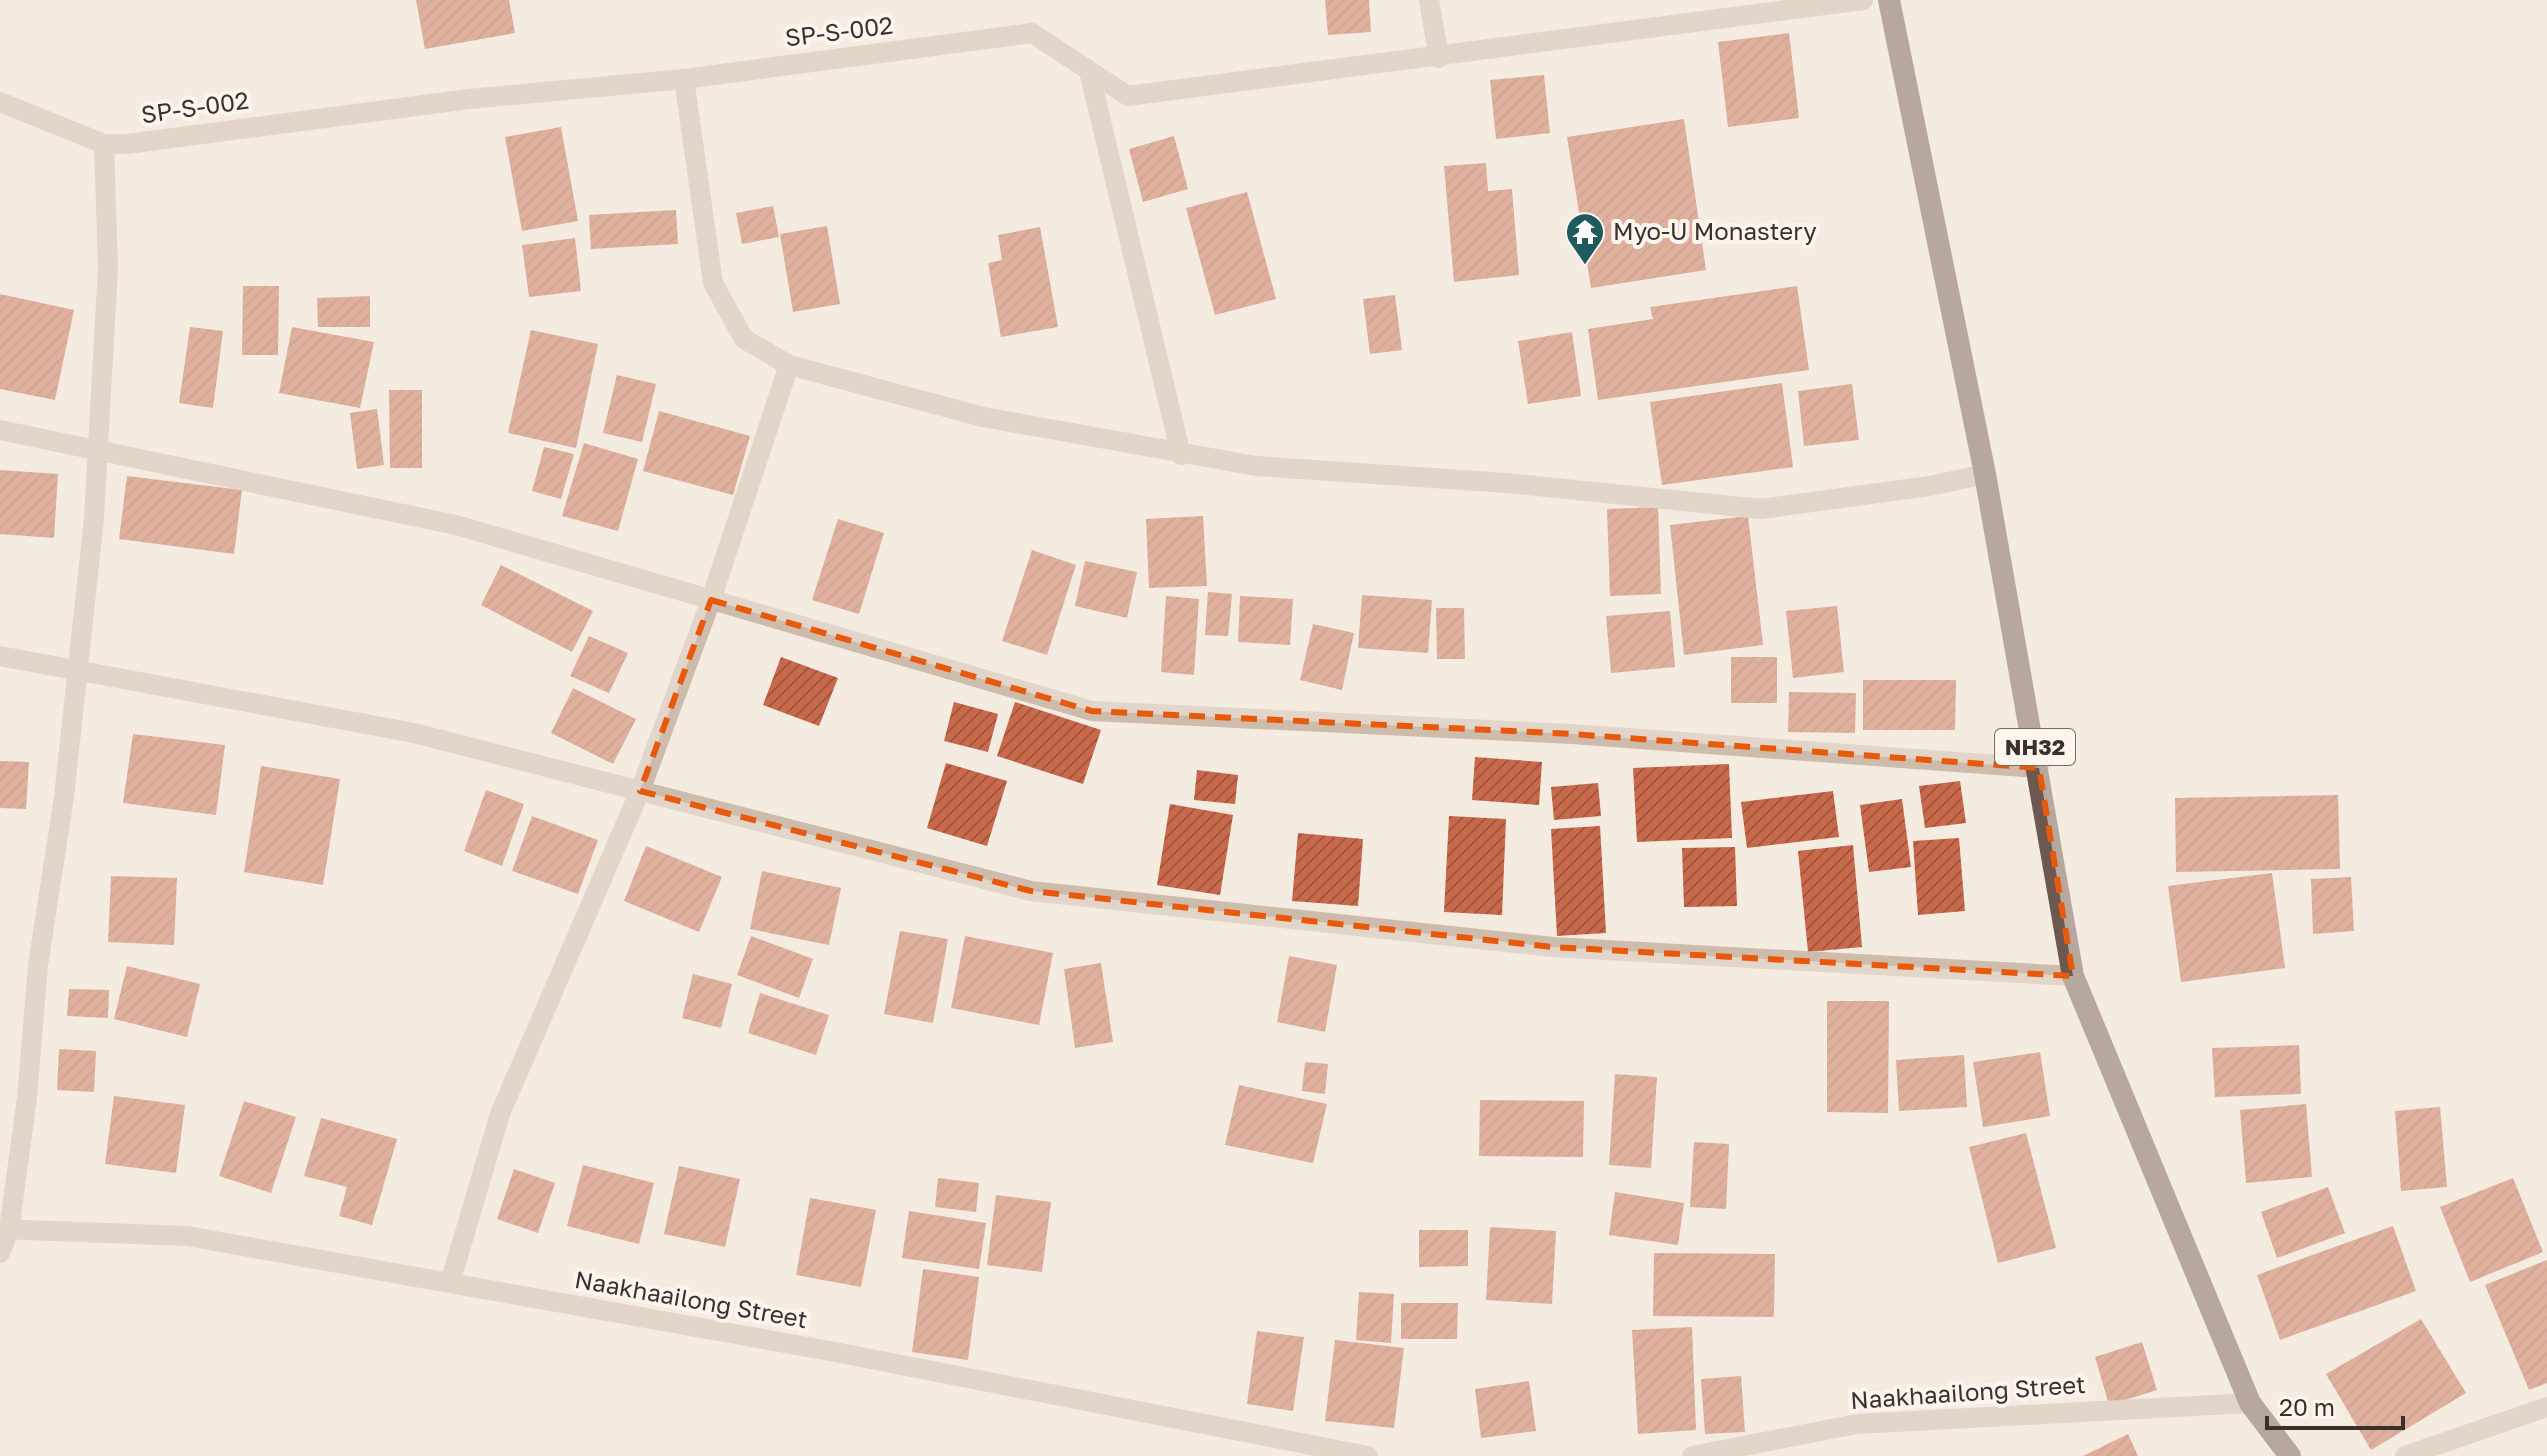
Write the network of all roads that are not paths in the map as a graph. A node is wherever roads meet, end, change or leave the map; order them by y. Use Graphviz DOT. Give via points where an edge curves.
graph roads {
  1 [pos="1429,0"];
  2 [pos="1863,0"];
  3 [pos="1889,0"];
  4 [pos="1439,58"];
  5 [pos="1089,71"];
  6 [pos="684,79"];
  7 [pos="0,102"];
  8 [pos="104,144"];
  9 [pos="789,365"];
  10 [pos="0,430"];
  11 [pos="97,450"];
  12 [pos="1181,455"];
  13 [pos="1985,474"];
  14 [pos="711,600"];
  15 [pos="0,656"];
  16 [pos="78,671"];
  17 [pos="2039,768"];
  18 [pos="640,791"];
  19 [pos="2073,976"];
  20 [pos="4,1229"];
  21 [pos="0,1253"];
  22 [pos="450,1283"];
  23 [pos="2250,1403"];
  24 [pos="2547,1407"];
  25 [pos="1368,1456"];
  26 [pos="1692,1456"];
  27 [pos="2290,1456"];
  28 [pos="2405,1456"];
  1 -- 4 [label="street"];
  2 -- 4 [label="street, SP-S-002"];
  3 -- 13 [label="highway, NH32"];
  4 -- 5 [label="street, SP-S-002" via="1128,96"];
  5 -- 6 [label="street, SP-S-002" via="1032,33"];
  5 -- 12 [label="street"];
  6 -- 8 [label="street, SP-S-002" via="469,99"];
  6 -- 9 [label="street" via="713,283 744,339"];
  7 -- 8 [label="street, SP-S-002"];
  8 -- 11 [label="street" via="108,268"];
  9 -- 12 [label="street" via="983,417"];
  9 -- 14 [label="street"];
  10 -- 11 [label="street"];
  11 -- 14 [label="street" via="456,525"];
  11 -- 16 [label="street"];
  12 -- 13 [label="street" via="1761,509"];
  13 -- 17 [label="highway, NH32"];
  14 -- 17 [label="street" via="1092,711 1572,734"];
  14 -- 18 [label="street"];
  15 -- 16 [label="street"];
  16 -- 18 [label="street" via="414,733"];
  16 -- 20 [label="street" via="38,965 27,1098"];
  17 -- 19 [label="highway, NH32"];
  18 -- 19 [label="street" via="1031,891 1553,947"];
  18 -- 22 [label="street" via="500,1114"];
  19 -- 23 [label="highway, NH32"];
  20 -- 21 [label="street"];
  20 -- 22 [label="street, Naakhaailong Street" via="187,1236"];
  22 -- 25 [label="street, Naakhaailong Street"];
  23 -- 26 [label="street, Naakhaailong Street" via="1857,1424"];
  23 -- 27 [label="highway, NH32"];
  24 -- 28 [label="street"];
}
